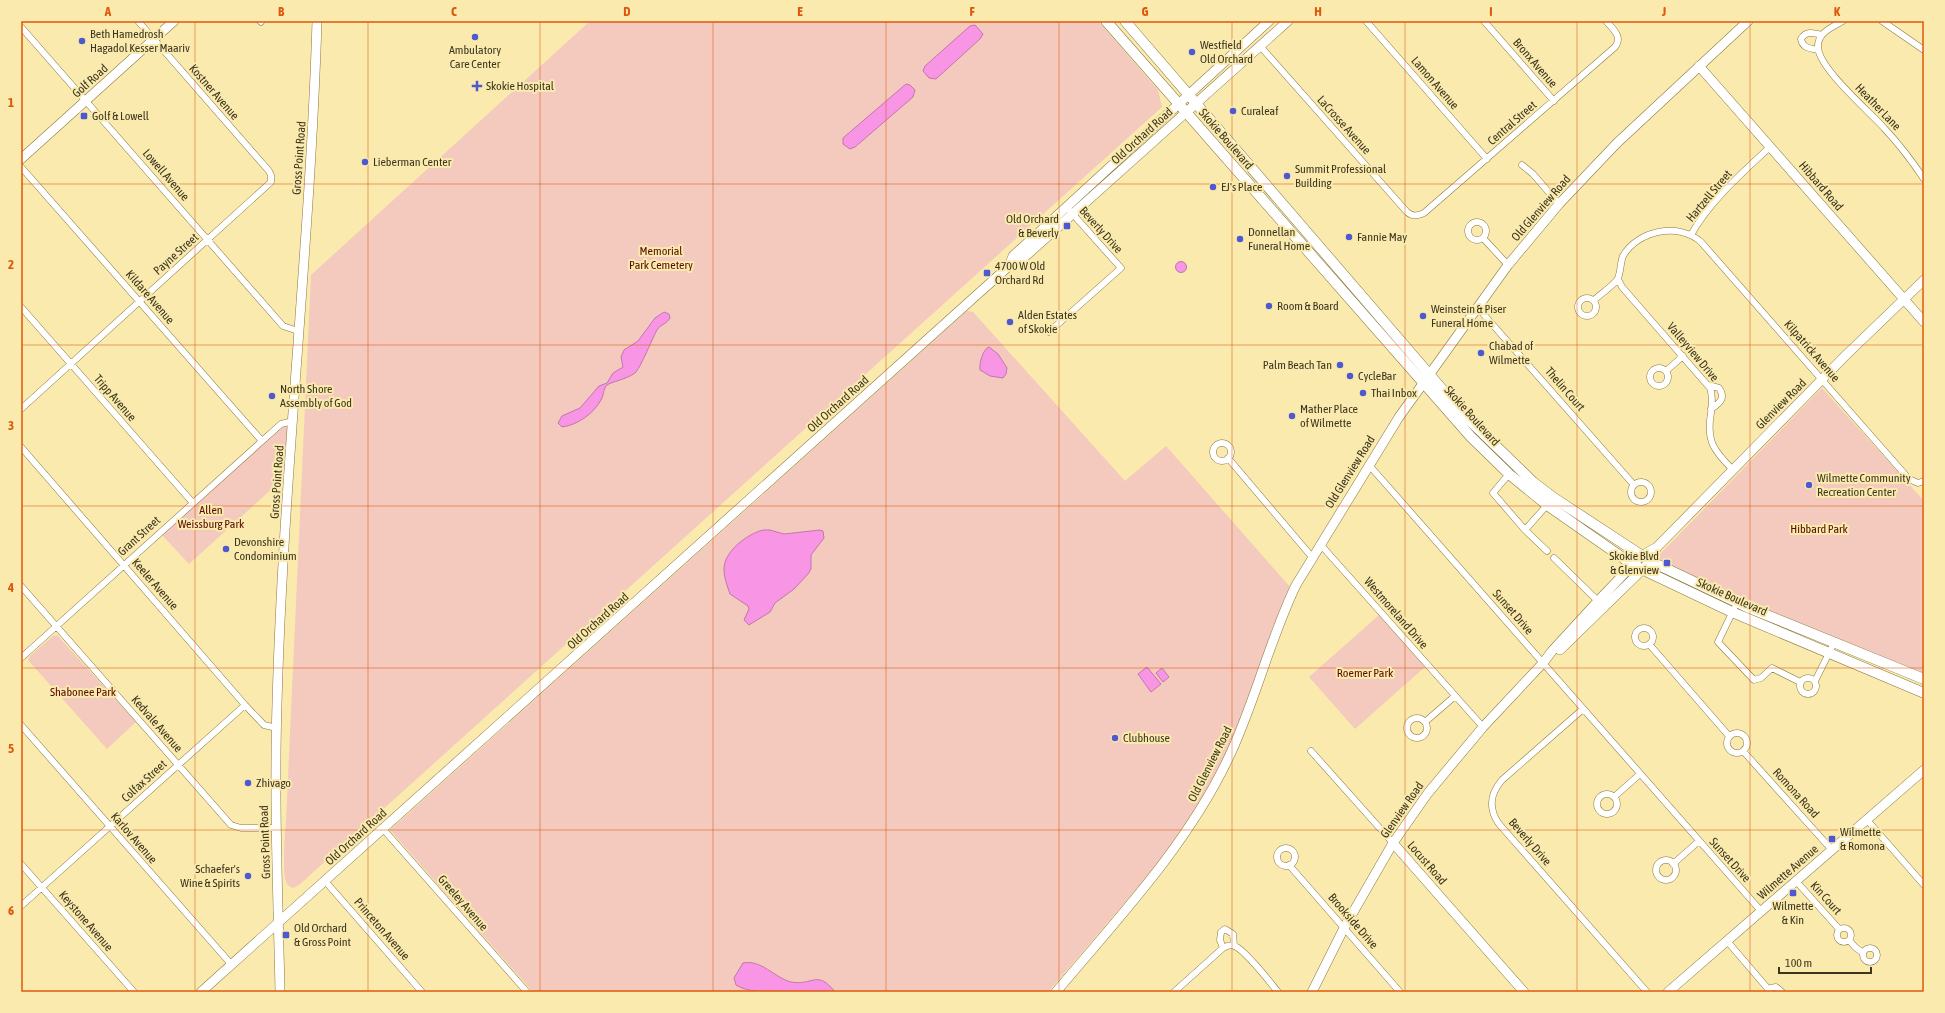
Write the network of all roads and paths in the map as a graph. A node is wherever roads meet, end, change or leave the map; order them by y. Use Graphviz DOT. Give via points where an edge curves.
graph roads {
  1 [pos="138,21"];
  2 [pos="174,21"];
  3 [pos="317,21"];
  4 [pos="1106,21"];
  5 [pos="1125,21"];
  6 [pos="1269,21"];
  7 [pos="1288,21"];
  8 [pos="1366,21"];
  9 [pos="1484,21"];
  10 [pos="1606,21"];
  11 [pos="1748,21"];
  12 [pos="1843,21"];
  13 [pos="1882,21"];
  14 [pos="21,27"];
  15 [pos="1822,35"];
  16 [pos="154,40"];
  17 [pos="1260,46"];
  18 [pos="1818,46"];
  19 [pos="1924,50"];
  20 [pos="1699,66"];
  21 [pos="1189,93"];
  22 [pos="1554,100"];
  23 [pos="86,101"];
  24 [pos="1178,103"];
  25 [pos="1197,103"];
  26 [pos="1186,113"];
  27 [pos="1770,147"];
  28 [pos="21,159"];
  29 [pos="1487,159"];
  30 [pos="1522,165"];
  31 [pos="21,167"];
  32 [pos="272,178"];
  33 [pos="1924,179"];
  34 [pos="1559,204"];
  35 [pos="1066,207"];
  36 [pos="1072,214"];
  37 [pos="1414,216"];
  38 [pos="1691,235"];
  39 [pos="1483,238"];
  40 [pos="208,240"];
  41 [pos="1508,265"];
  42 [pos="1009,266"];
  43 [pos="1618,279"];
  44 [pos="1924,280"];
  45 [pos="1904,299"];
  46 [pos="1594,300"];
  47 [pos="139,302"];
  48 [pos="21,307"];
  49 [pos="1478,308"];
  50 [pos="1924,322"];
  51 [pos="298,331"];
  52 [pos="1049,332"];
  53 [pos="1682,356"];
  54 [pos="71,364"];
  55 [pos="1666,371"];
  56 [pos="1427,378"];
  57 [pos="1822,380"];
  58 [pos="1708,385"];
  59 [pos="1711,408"];
  60 [pos="21,409"];
  61 [pos="293,421"];
  62 [pos="262,441"];
  63 [pos="21,447"];
  64 [pos="1228,458"];
  65 [pos="1369,465"];
  66 [pos="1733,470"];
  67 [pos="1509,474"];
  68 [pos="1924,481"];
  69 [pos="1634,485"];
  70 [pos="1550,502"];
  71 [pos="193,503"];
  72 [pos="1525,530"];
  73 [pos="1320,544"];
  74 [pos="1657,547"];
  75 [pos="1547,551"];
  76 [pos="1641,556"];
  77 [pos="1312,558"];
  78 [pos="1554,558"];
  79 [pos="1650,561"];
  80 [pos="124,565"];
  81 [pos="1638,567"];
  82 [pos="21,586"];
  83 [pos="1598,601"];
  84 [pos="1737,602"];
  85 [pos="1732,612"];
  86 [pos="56,626"];
  87 [pos="1834,643"];
  88 [pos="1649,644"];
  89 [pos="1829,654"];
  90 [pos="21,658"];
  91 [pos="1543,663"];
  92 [pos="1924,679"];
  93 [pos="1815,681"];
  94 [pos="1800,682"];
  95 [pos="1924,693"];
  96 [pos="1455,696"];
  97 [pos="245,705"];
  98 [pos="1583,709"];
  99 [pos="1425,722"];
  100 [pos="21,726"];
  101 [pos="1483,727"];
  102 [pos="277,728"];
  103 [pos="1730,736"];
  104 [pos="1311,751"];
  105 [pos="1743,751"];
  106 [pos="178,765"];
  107 [pos="1924,770"];
  108 [pos="1640,774"];
  109 [pos="1614,797"];
  110 [pos="1867,820"];
  111 [pos="110,827"];
  112 [pos="276,828"];
  113 [pos="383,829"];
  114 [pos="1699,841"];
  115 [pos="1393,843"];
  116 [pos="1832,850"];
  117 [pos="21,864"];
  118 [pos="1673,864"];
  119 [pos="1289,865"];
  120 [pos="325,880"];
  121 [pos="1796,881"];
  122 [pos="1924,885"];
  123 [pos="42,887"];
  124 [pos="21,906"];
  125 [pos="1761,911"];
  126 [pos="278,922"];
  127 [pos="1344,928"];
  128 [pos="1839,929"];
  129 [pos="1849,940"];
  130 [pos="1727,941"];
  131 [pos="1234,946"];
  132 [pos="1223,948"];
  133 [pos="1863,953"];
  134 [pos="231,964"];
  135 [pos="1768,991"];
  136 [pos="134,992"];
  137 [pos="201,992"];
  138 [pos="280,992"];
  139 [pos="422,992"];
  140 [pos="527,992"];
  141 [pos="1056,992"];
  142 [pos="1174,992"];
  143 [pos="1278,992"];
  144 [pos="1312,992"];
  145 [pos="1400,992"];
  146 [pos="1524,992"];
  147 [pos="1647,992"];
  148 [pos="1668,992"];
  149 [pos="1782,992"];
  1 -- 16 [label="street, Kostner Avenue"];
  2 -- 16 [label="main road, Golf Road"];
  3 -- 51 [label="main road, Gross Point Road" via="314,114"];
  4 -- 24 [label="main road, Skokie Boulevard"];
  5 -- 21 [label="main road, Skokie Boulevard"];
  6 -- 21 [label="main road, Old Orchard Road"];
  7 -- 17 [label="main road, Old Orchard Road"];
  8 -- 29 [label="street, Lamon Avenue"];
  9 -- 22 [label="street, Bronx Avenue"];
  10 -- 22 [label="street, Central Street" via="1617,34 1615,48"];
  11 -- 20 [label="main road, Old Glenview Road"];
  12 -- 15 [label="street"];
  13 -- 19 [label="street"];
  14 -- 23 [label="street, Lowell Avenue"];
  15 -- 18 [label="street"];
  15 -- 18 [label="street, Heather Lane" via="1809,33 1801,39 1806,47"];
  16 -- 23 [label="main road, Golf Road"];
  16 -- 32 [label="street, Kostner Avenue" via="269,171"];
  17 -- 25 [label="main road, Old Orchard Road"];
  17 -- 37 [label="street, LaCrosse Avenue" via="1407,212"];
  18 -- 33 [label="street, Heather Lane" via="1822,58 1839,81 1884,127"];
  20 -- 27 [label="main road, Hibbard Road"];
  20 -- 34 [label="main road, Old Glenview Road" via="1617,143"];
  21 -- 24 [label="main road, Old Orchard Road"];
  21 -- 25 [label="main road, Skokie Boulevard"];
  22 -- 29 [label="street, Central Street"];
  23 -- 28 [label="main road, Golf Road"];
  23 -- 40 [label="street, Lowell Avenue"];
  24 -- 26 [label="main road, Skokie Boulevard"];
  24 -- 35 [label="main road, Old Orchard Road"];
  25 -- 26 [label="main road, Old Orchard Road"];
  25 -- 56 [label="main road, Skokie Boulevard"];
  26 -- 36 [label="main road, Old Orchard Road"];
  26 -- 56 [label="main road, Skokie Boulevard"];
  27 -- 38 [label="street, Hartzell Street" via="1716,202"];
  27 -- 45 [label="main road, Hibbard Road"];
  29 -- 37 [label="street, Central Street" via="1424,213"];
  30 -- 34 [label="street"];
  31 -- 47 [label="street, Kildare Avenue"];
  32 -- 40 [label="street, Payne Street" via="269,185"];
  34 -- 41 [label="main road, Old Glenview Road"];
  35 -- 36 [label="street, Beverly Drive"];
  35 -- 42 [label="main road, Old Orchard Road" via="1013,256"];
  36 -- 42 [label="main road, Old Orchard Road" via="1019,262"];
  36 -- 52 [label="street, Beverly Drive" via="1121,268"];
  38 -- 43 [label="street, Hartzell Street" via="1667,231 1643,238 1624,256"];
  38 -- 57 [label="street, Kilpatrick Avenue" via="1701,242"];
  39 -- 41 [label="street"];
  40 -- 47 [label="street, Payne Street"];
  40 -- 51 [label="street, Lowell Avenue" via="283,326"];
  41 -- 49 [label="main road, Old Glenview Road"];
  42 -- 113 [label="main road, Old Orchard Road"];
  43 -- 46 [label="street"];
  43 -- 53 [label="street, Valleyview Drive" via="1622,287"];
  44 -- 45 [label="main road, Glenview Road"];
  45 -- 50 [label="main road, Hibbard Road"];
  45 -- 57 [label="main road, Glenview Road"];
  47 -- 54 [label="street, Payne Street"];
  47 -- 62 [label="street, Kildare Avenue"];
  48 -- 54 [label="street, Tripp Avenue"];
  49 -- 56 [label="main road, Old Glenview Road"];
  49 -- 69 [label="street, Thelin Court"];
  51 -- 61 [label="main road, Gross Point Road"];
  53 -- 55 [label="street"];
  53 -- 58 [label="street, Valleyview Drive"];
  54 -- 60 [label="street, Payne Street"];
  54 -- 71 [label="street, Tripp Avenue"];
  56 -- 65 [label="main road, Old Glenview Road"];
  56 -- 67 [label="main road, Skokie Boulevard" via="1472,437"];
  56 -- 70 [label="main road, Skokie Boulevard" via="1533,482"];
  57 -- 66 [label="main road, Glenview Road"];
  57 -- 68 [label="street, Kilpatrick Avenue" via="1909,479 1915,482"];
  58 -- 59 [label="street, Valleyview Drive" via="1712,393"];
  58 -- 59 [label="street" via="1719,388 1723,393 1720,403"];
  59 -- 66 [label="street, Valleyview Drive" via="1711,443 1717,454"];
  61 -- 62 [label="street, Grant Street" via="281,424"];
  61 -- 102 [label="main road, Gross Point Road"];
  62 -- 71 [label="street, Grant Street"];
  63 -- 80 [label="street, Keeler Avenue"];
  64 -- 77 [label="street"];
  65 -- 73 [label="main road, Old Glenview Road"];
  65 -- 91 [label="street, Sunset Drive"];
  66 -- 74 [label="main road, Glenview Road"];
  67 -- 70 [label="main road, Skokie Boulevard"];
  67 -- 72 [label="street" via="1492,493"];
  70 -- 72 [label="street"];
  70 -- 76 [label="main road, Skokie Boulevard"];
  70 -- 81 [label="main road, Skokie Boulevard"];
  71 -- 80 [label="street, Grant Street"];
  72 -- 75 [label="street"];
  73 -- 77 [label="main road, Old Glenview Road"];
  73 -- 96 [label="street, Westmoreland Drive"];
  74 -- 76 [label="main road, Glenview Road"];
  74 -- 79 [label="main road, Glenview Road"];
  76 -- 79 [label="main road, Skokie Boulevard"];
  76 -- 81 [label="main road, Glenview Road"];
  77 -- 141 [label="main road, Old Glenview Road" via="1288,603 1240,734 1200,810 1164,862"];
  78 -- 83 [label="street"];
  79 -- 81 [label="main road, Glenview Road"];
  79 -- 84 [label="main road, Skokie Boulevard"];
  80 -- 86 [label="street, Grant Street"];
  80 -- 97 [label="street, Keeler Avenue"];
  81 -- 83 [label="main road, Glenview Road"];
  81 -- 85 [label="main road, Skokie Boulevard"];
  81 -- 91 [label="main road, Glenview Road" via="1556,654"];
  82 -- 86 [label="street, Kedvale Avenue"];
  83 -- 91 [label="main road, Glenview Road"];
  84 -- 85 [label="street"];
  84 -- 87 [label="main road, Skokie Boulevard"];
  85 -- 89 [label="main road, Skokie Boulevard"];
  85 -- 94 [label="street" via="1718,642 1754,680 1761,678 1772,668"];
  86 -- 90 [label="street, Grant Street"];
  86 -- 106 [label="street, Kedvale Avenue"];
  87 -- 89 [label="street"];
  87 -- 92 [label="main road, Skokie Boulevard"];
  88 -- 103 [label="street, Romona Road"];
  89 -- 93 [label="street"];
  89 -- 95 [label="main road, Skokie Boulevard"];
  91 -- 98 [label="street, Sunset Drive"];
  91 -- 101 [label="main road, Glenview Road"];
  93 -- 94 [label="street" via="1807,677"];
  93 -- 94 [label="street" via="1815,691 1808,694 1801,690"];
  96 -- 99 [label="street"];
  96 -- 101 [label="street, Westmoreland Drive"];
  97 -- 102 [label="street, Keeler Avenue" via="264,725"];
  97 -- 106 [label="street, Colfax Street"];
  98 -- 108 [label="street, Sunset Drive"];
  98 -- 147 [label="street, Beverly Drive" via="1502,780 1492,794 1491,809 1499,824"];
  100 -- 111 [label="street, Karlov Avenue"];
  101 -- 115 [label="main road, Glenview Road" via="1428,793"];
  102 -- 112 [label="main road, Gross Point Road"];
  103 -- 105 [label="street, Romona Road" via="1727,745 1729,750 1738,753"];
  103 -- 105 [label="street" via="1735,733 1744,736 1746,742"];
  104 -- 115 [label="street, Locust Road"];
  105 -- 116 [label="street, Romona Road"];
  106 -- 111 [label="street, Colfax Street"];
  106 -- 112 [label="street, Kedvale Avenue" via="231,825 241,828"];
  107 -- 110 [label="main road, Wilmette Avenue"];
  108 -- 109 [label="street"];
  108 -- 114 [label="street, Sunset Drive"];
  110 -- 116 [label="main road, Wilmette Avenue"];
  110 -- 122 [label="street"];
  111 -- 123 [label="street, Colfax Street"];
  111 -- 134 [label="street, Karlov Avenue"];
  112 -- 126 [label="main road, Gross Point Road"];
  113 -- 120 [label="main road, Old Orchard Road"];
  113 -- 140 [label="street, Greeley Avenue"];
  114 -- 118 [label="street, Sunset Drive"];
  114 -- 125 [label="street, Sunset Drive"];
  115 -- 127 [label="main road, Glenview Road"];
  115 -- 146 [label="main road, Locust Road"];
  116 -- 121 [label="main road, Wilmette Avenue"];
  117 -- 123 [label="street, Keystone Avenue"];
  119 -- 127 [label="street, Brookside Drive"];
  120 -- 126 [label="main road, Old Orchard Road"];
  120 -- 139 [label="street, Princeton Avenue"];
  121 -- 125 [label="main road, Wilmette Avenue"];
  121 -- 128 [label="street, Kin Court"];
  123 -- 124 [label="street, Colfax Street"];
  123 -- 136 [label="street, Keystone Avenue"];
  125 -- 130 [label="main road, Wilmette Avenue"];
  126 -- 134 [label="main road, Old Orchard Road"];
  126 -- 138 [label="main road, Gross Point Road"];
  127 -- 144 [label="main road, Glenview Road"];
  127 -- 145 [label="street, Brookside Drive"];
  128 -- 129 [label="street, Kin Court" via="1837,937 1840,941"];
  128 -- 129 [label="street, Kin Court" via="1849,929 1852,936"];
  129 -- 133 [label="street, Kin Court"];
  130 -- 135 [label="street"];
  130 -- 148 [label="main road, Wilmette Avenue"];
  131 -- 132 [label="street"];
  131 -- 132 [label="street" via="1233,934 1225,929 1220,932"];
  131 -- 143 [label="street" via="1243,952"];
  132 -- 142 [label="street"];
  134 -- 137 [label="main road, Old Orchard Road"];
  135 -- 149 [label="street" via="1776,987"];
}
